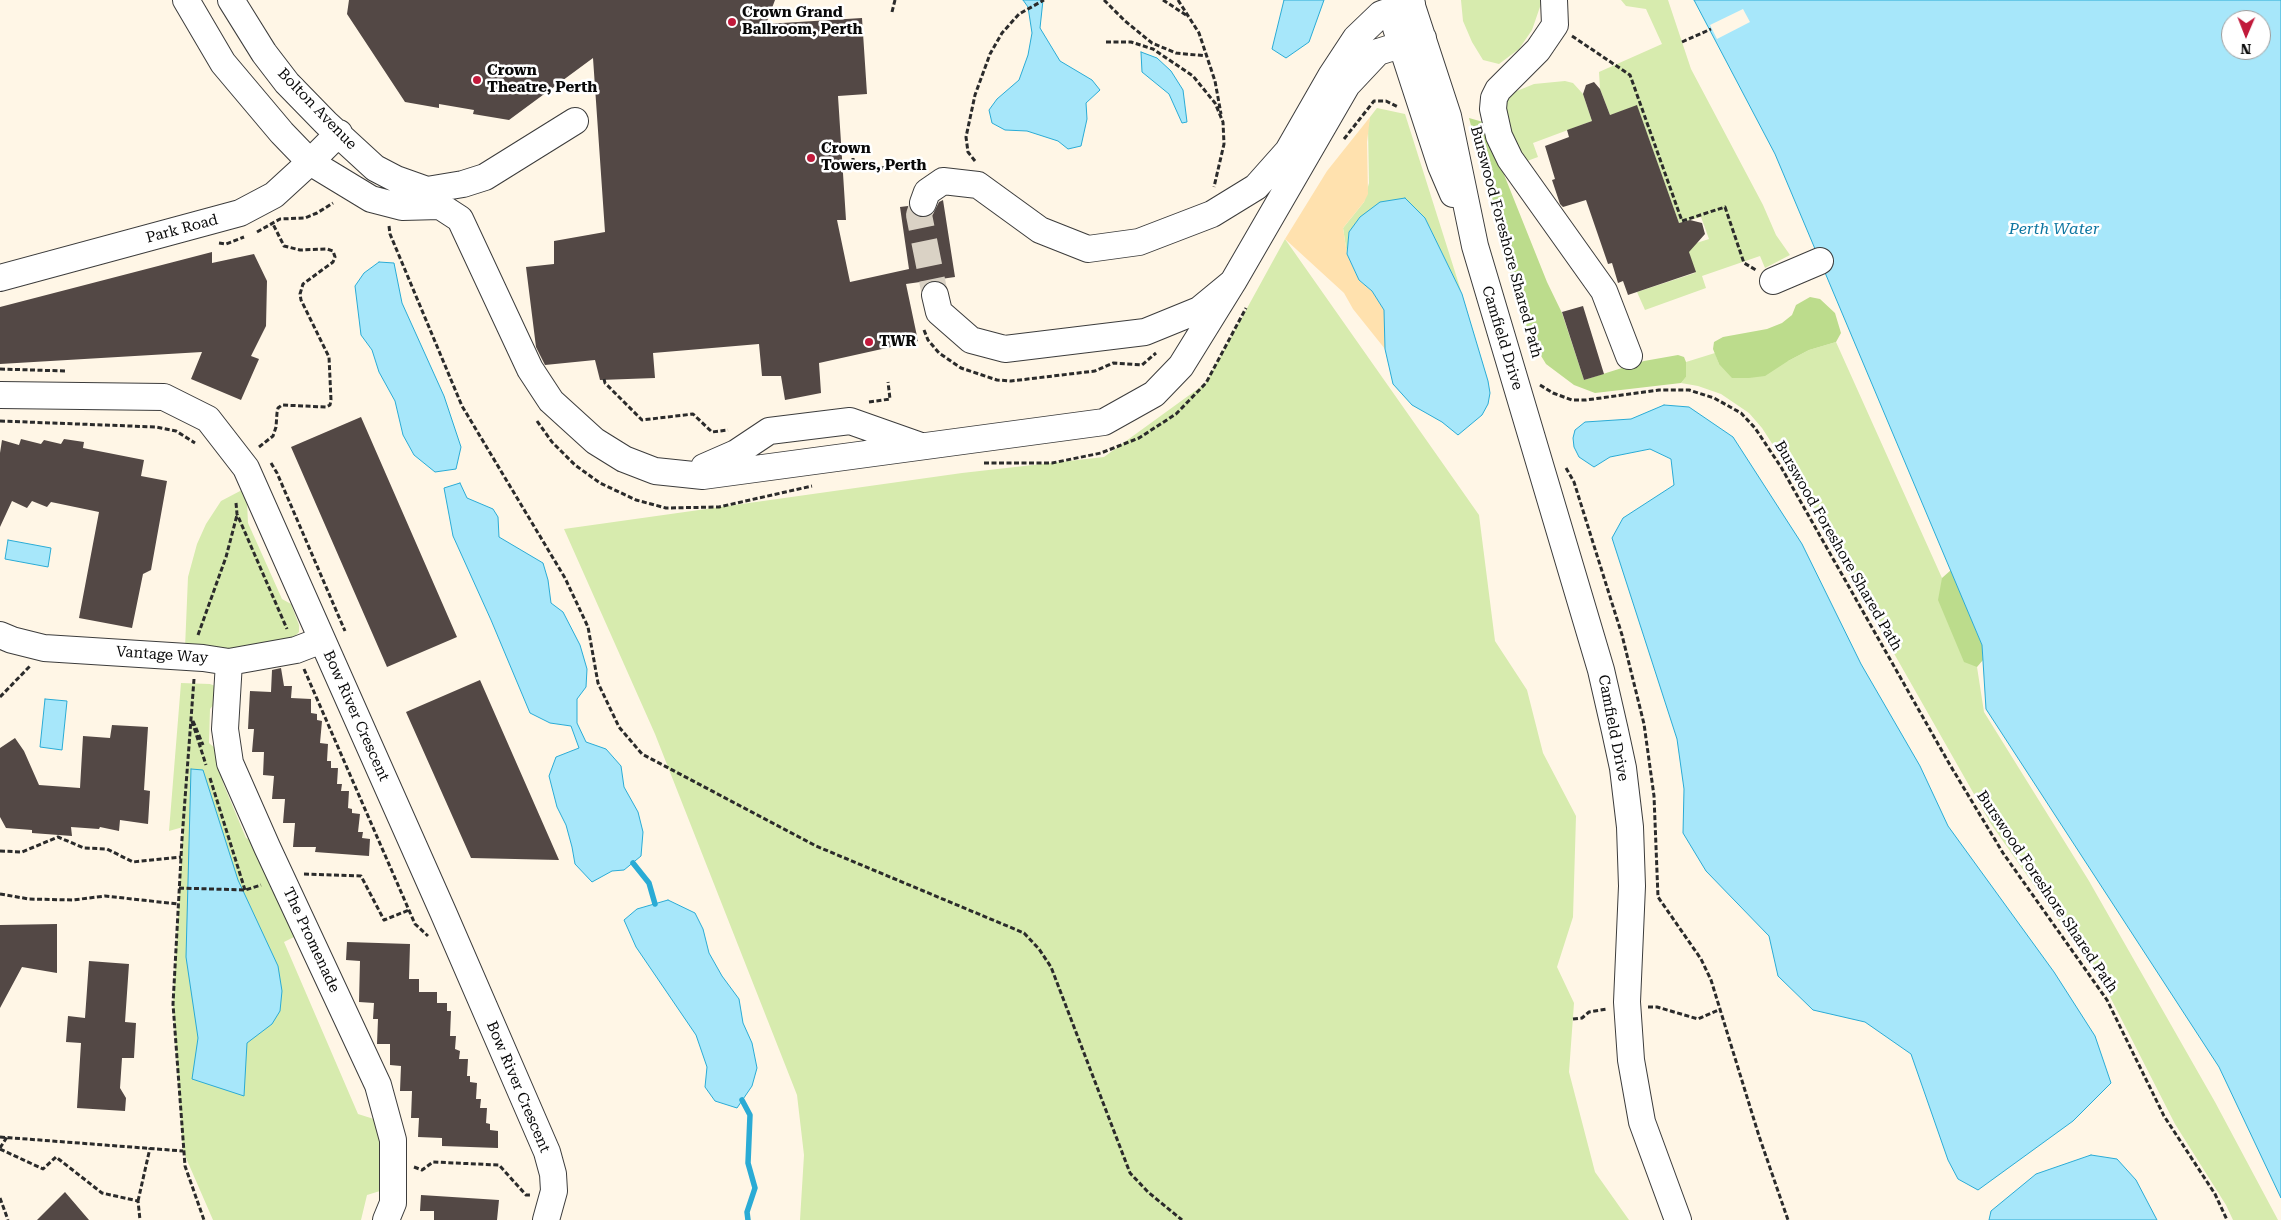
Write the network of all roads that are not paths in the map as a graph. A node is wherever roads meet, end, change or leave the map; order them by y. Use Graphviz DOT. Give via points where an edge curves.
graph roads {
  1 [pos="186,0"];
  2 [pos="231,0"];
  3 [pos="1554,0"];
  4 [pos="1400,4"];
  5 [pos="1412,41"];
  6 [pos="575,121"];
  7 [pos="339,133"];
  8 [pos="310,162"];
  9 [pos="433,198"];
  10 [pos="923,203"];
  11 [pos="1820,261"];
  12 [pos="0,278"];
  13 [pos="1773,281"];
  14 [pos="1241,292"];
  15 [pos="935,295"];
  16 [pos="1629,356"];
  17 [pos="0,395"];
  18 [pos="921,446"];
  19 [pos="690,474"];
  20 [pos="0,634"];
  21 [pos="322,640"];
  22 [pos="229,662"];
  23 [pos="386,1220"];
  24 [pos="546,1220"];
  25 [pos="1678,1220"];
  1 -- 8 [label="street" via="223,62"];
  2 -- 7 [label="street, Bolton Avenue" via="287,83"];
  3 -- 16 [label="street" via="1555,25 1538,50 1498,90 1493,109 1499,136 1510,159 1604,291"];
  4 -- 5 [label="street, Camfield Drive"];
  4 -- 10 [label="street" via="1381,14 1356,38 1288,151 1256,187 1212,214 1139,242 1088,249 1040,230 978,185 943,181 927,192"];
  5 -- 14 [label="street" via="1378,52 1347,85"];
  5 -- 25 [label="street, Camfield Drive" via="1448,116 1475,246 1601,670 1615,731 1630,827 1632,886 1627,1002 1632,1060 1642,1122"];
  6 -- 9 [label="street, Bolton Avenue" via="485,177"];
  7 -- 8 [label="street, Park Road"];
  7 -- 9 [label="street, Bolton Avenue" via="375,168"];
  8 -- 9 [label="street" via="359,193 386,204 402,207"];
  8 -- 12 [label="street, Park Road" via="274,195 240,212"];
  9 -- 19 [label="street" via="460,219 530,368 552,400 595,441 624,459 655,471"];
  11 -- 13 [label="street"];
  14 -- 15 [label="street" via="1145,332 1005,349 971,340 939,312"];
  14 -- 18 [label="street" via="1182,366 1154,394 1104,422"];
  17 -- 21 [label="street, Bow River Crescent" via="164,397 208,419 246,468"];
  18 -- 19 [label="street" via="703,476"];
  18 -- 19 [label="street" via="850,421 769,431 736,453"];
  20 -- 22 [label="street, Vantage Way" via="37,662 203,658"];
  21 -- 22 [label="street, Vantage Way" via="296,650"];
  21 -- 24 [label="street, Bow River Crescent" via="547,1152 554,1191"];
  22 -- 23 [label="street, The Promenade" via="225,729 230,763 378,1085 392,1140 392,1203"];
}
